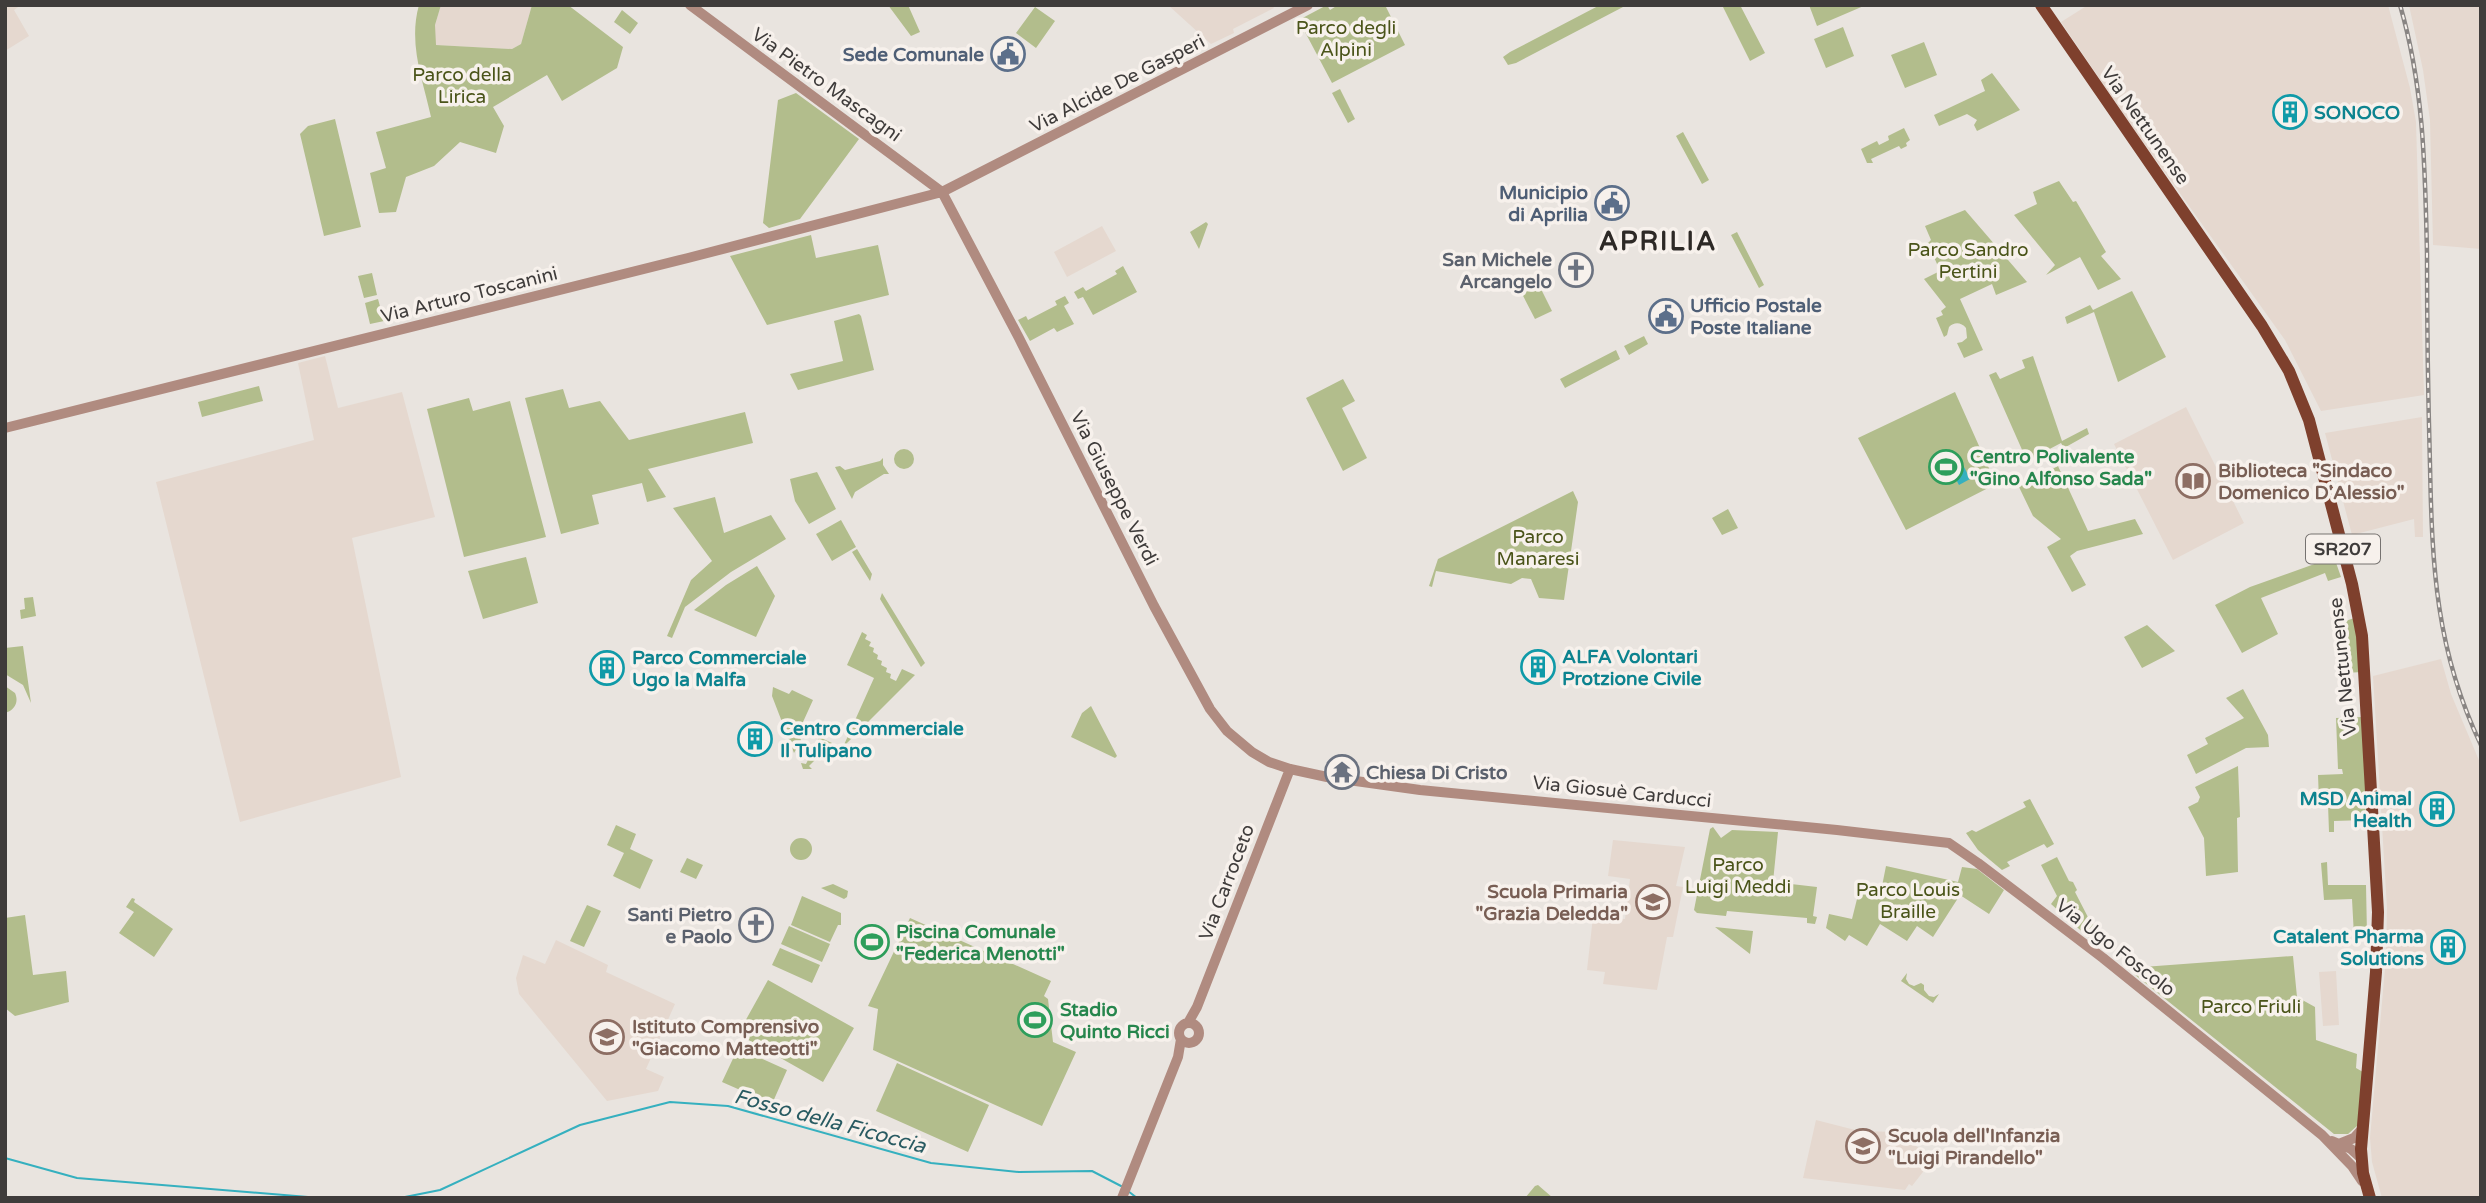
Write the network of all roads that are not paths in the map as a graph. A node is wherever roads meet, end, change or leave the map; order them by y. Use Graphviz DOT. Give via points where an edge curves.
graph roads {
  1 [pos="690,5"];
  2 [pos="1308,5"];
  3 [pos="2042,5"];
  4 [pos="942,192"];
  5 [pos="5,428"];
  6 [pos="1290,769"];
  7 [pos="1909,838"];
  8 [pos="1192,1025"];
  9 [pos="1186,1040"];
  10 [pos="2362,1129"];
  11 [pos="2339,1149"];
  12 [pos="2361,1158"];
  13 [pos="2368,1194"];
  14 [pos="1122,1198"];
  1 -- 4 [label="street, Via Pietro Mascagni"];
  2 -- 4 [label="street, Via Alcide De Gasperi"];
  3 -- 10 [label="main road, Via Nettunense / SR207" via="2262,326 2294,382 2311,426 2356,599 2364,657 2378,912"];
  4 -- 5 [label="street, Via Arturo Toscanini"];
  4 -- 6 [label="street, Via Giuseppe Verdi" via="1214,716 1252,752"];
  6 -- 7 [label="street, Via Giosuè Carducci" via="1420,790"];
  6 -- 8 [label="street, Via Carroceto"];
  7 -- 11 [label="street, Via Ugo Foscolo" via="1958,848 2103,958"];
  8 -- 9 [label="street" via="1198,1034"];
  8 -- 9 [label="street" via="1180,1029"];
  9 -- 14 [label="street"];
  10 -- 11 [label="street"];
  10 -- 12 [label="main road, Via Nettunense / SR207"];
  11 -- 12 [label="street, Via Ugo Foscolo" via="2351,1149"];
  11 -- 13 [label="street, Via Ugo Foscolo"];
  12 -- 13 [label="main road, Via Nettunense / SR207"];
}
